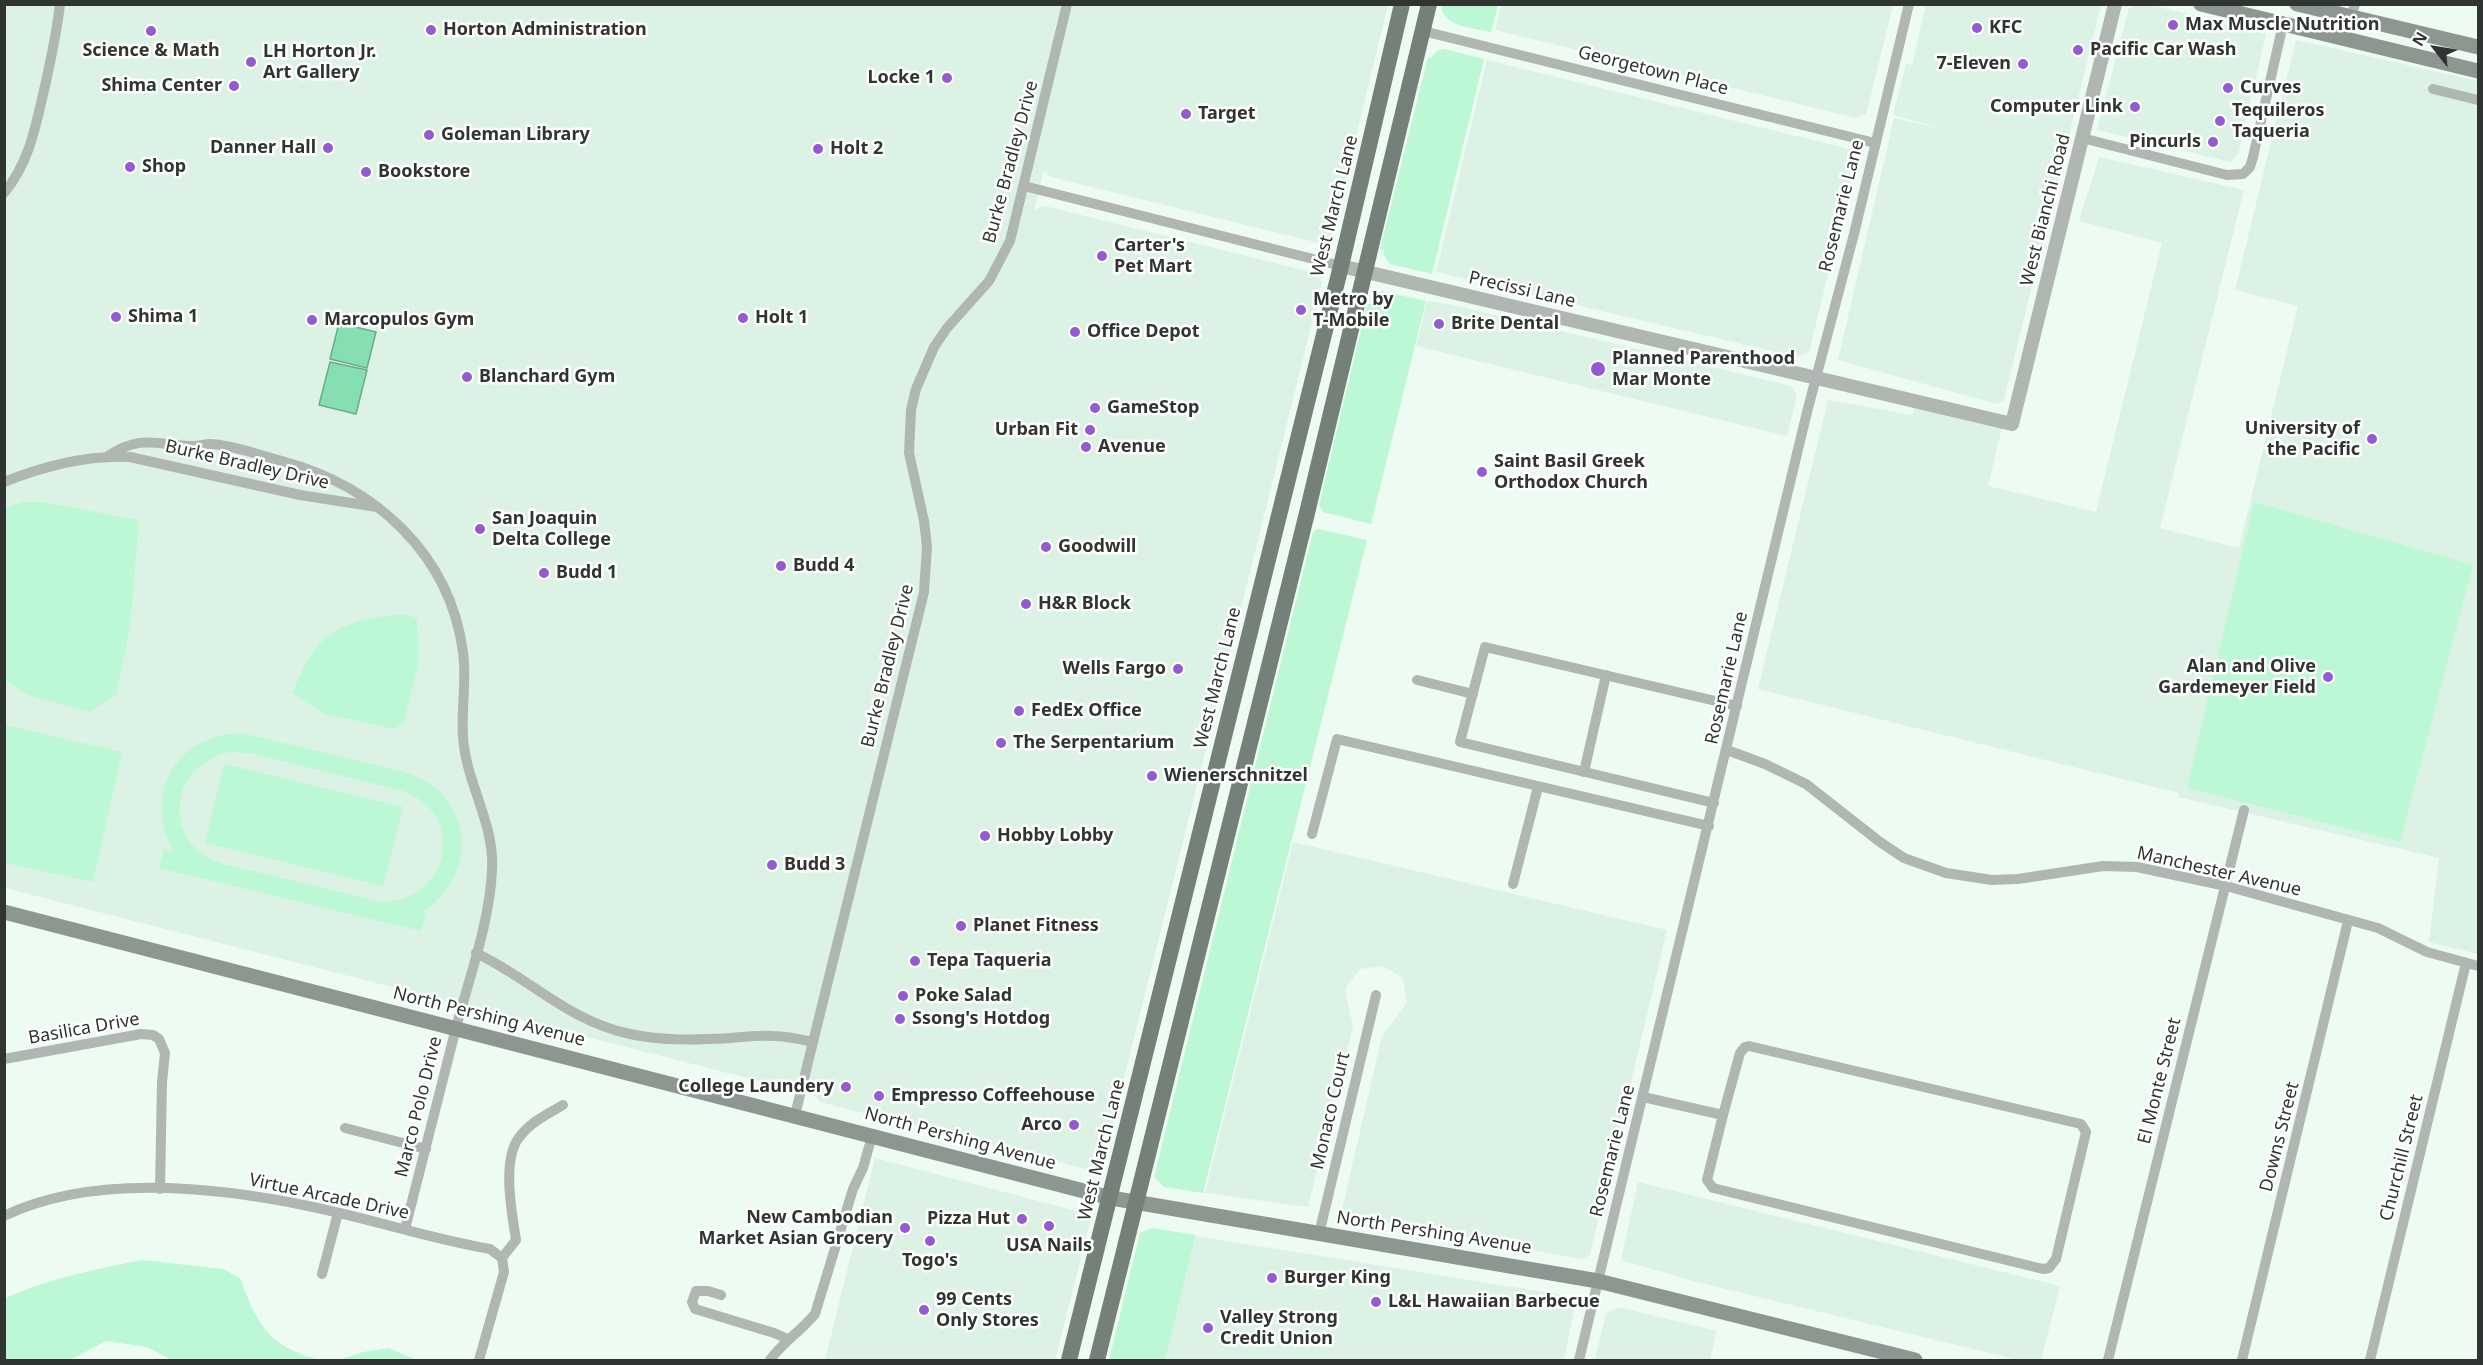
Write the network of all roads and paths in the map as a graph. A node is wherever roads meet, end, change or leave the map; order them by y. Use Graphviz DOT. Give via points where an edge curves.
graph roads {
  1 [pos="60,4"];
  2 [pos="1067,4"];
  3 [pos="1402,4"];
  4 [pos="1428,4"];
  5 [pos="1909,4"];
  6 [pos="2115,4"];
  7 [pos="2201,4"];
  8 [pos="2297,4"];
  9 [pos="2353,11"];
  10 [pos="2283,24"];
  11 [pos="1423,32"];
  12 [pos="2478,47"];
  13 [pos="2478,71"];
  14 [pos="2433,89"];
  15 [pos="2478,100"];
  16 [pos="2082,138"];
  17 [pos="1875,143"];
  18 [pos="1024,186"];
  19 [pos="4,193"];
  20 [pos="1341,266"];
  21 [pos="1365,272"];
  22 [pos="1817,377"];
  23 [pos="2012,424"];
  24 [pos="108,456"];
  25 [pos="4,482"];
  26 [pos="377,507"];
  27 [pos="1606,675"];
  28 [pos="1417,680"];
  29 [pos="1473,694"];
  30 [pos="1737,706"];
  31 [pos="1727,750"];
  32 [pos="1584,772"];
  33 [pos="1538,787"];
  34 [pos="1714,803"];
  35 [pos="2244,810"];
  36 [pos="1709,826"];
  37 [pos="1312,834"];
  38 [pos="1513,884"];
  39 [pos="2226,886"];
  40 [pos="4,912"];
  41 [pos="2348,921"];
  42 [pos="476,953"];
  43 [pos="2466,963"];
  44 [pos="2478,966"];
  45 [pos="1376,995"];
  46 [pos="456,1028"];
  47 [pos="813,1042"];
  48 [pos="4,1059"];
  49 [pos="1643,1097"];
  50 [pos="563,1105"];
  51 [pos="795,1115"];
  52 [pos="1723,1115"];
  53 [pos="345,1128"];
  54 [pos="872,1136"];
  55 [pos="426,1149"];
  56 [pos="160,1189"];
  57 [pos="1111,1198"];
  58 [pos="1137,1204"];
  59 [pos="338,1213"];
  60 [pos="4,1216"];
  61 [pos="405,1229"];
  62 [pos="1319,1234"];
  63 [pos="502,1258"];
  64 [pos="322,1274"];
  65 [pos="1598,1281"];
  66 [pos="721,1295"];
  67 [pos="788,1339"];
  68 [pos="479,1360"];
  69 [pos="770,1360"];
  70 [pos="1069,1360"];
  71 [pos="1097,1360"];
  72 [pos="1579,1360"];
  73 [pos="1915,1360"];
  74 [pos="2108,1360"];
  75 [pos="2242,1360"];
  76 [pos="2370,1360"];
  1 -- 19 [label="street" via="31,145 22,168"];
  2 -- 18 [label="street, Burke Bradley Drive"];
  3 -- 20 [label="main road, West March Lane"];
  4 -- 11 [label="main road"];
  5 -- 17 [label="street, Rosemarie Lane"];
  6 -- 16 [label="street, West Bianchi Road"];
  7 -- 10 [label="main road"];
  8 -- 9 [label="main road"];
  9 -- 10 [label="main road" via="2335,29"];
  9 -- 12 [label="main road"];
  10 -- 13 [label="main road"];
  10 -- 16 [label="street" via="2250,167 2243,174 2227,175"];
  11 -- 17 [label="street, Georgetown Place"];
  11 -- 21 [label="main road"];
  14 -- 15 [label="street"];
  16 -- 23 [label="street, West Bianchi Road"];
  17 -- 22 [label="street, Rosemarie Lane"];
  18 -- 20 [label="street, Precissi Lane"];
  18 -- 47 [label="street, Burke Bradley Drive" via="1001,261 934,347 916,389 909,453 927,546 924,592"];
  20 -- 21 [label="street, Precissi Lane"];
  20 -- 57 [label="main road, West March Lane"];
  21 -- 22 [label="street, Precissi Lane"];
  21 -- 58 [label="main road"];
  22 -- 23 [label="street, Precissi Lane"];
  22 -- 30 [label="street, Rosemarie Lane"];
  24 -- 25 [label="street, Burke Bradley Drive" via="48,467"];
  24 -- 26 [label="street, Burke Bradley Drive" via="147,459 300,495"];
  24 -- 26 [label="street, Burke Bradley Drive" via="138,442 212,444 331,478"];
  26 -- 42 [label="street, Burke Bradley Drive" via="409,535 430,562 459,628 465,679 463,736 467,768 483,814 492,861"];
  27 -- 29 [label="street" via="1485,647"];
  27 -- 30 [label="street"];
  27 -- 32 [label="street"];
  28 -- 29 [label="street"];
  29 -- 32 [label="street" via="1460,742"];
  30 -- 31 [label="street, Rosemarie Lane"];
  31 -- 34 [label="street, Rosemarie Lane"];
  31 -- 39 [label="street, Manchester Avenue" via="1806,784 1888,848 1946,873 1992,880 2103,866 2137,867"];
  32 -- 34 [label="street"];
  33 -- 36 [label="street"];
  33 -- 37 [label="street" via="1337,739"];
  33 -- 38 [label="street"];
  34 -- 36 [label="street, Rosemarie Lane"];
  35 -- 39 [label="street, El Monte Street"];
  36 -- 49 [label="street, Rosemarie Lane"];
  39 -- 41 [label="street, Manchester Avenue"];
  39 -- 74 [label="street, El Monte Street"];
  40 -- 46 [label="main road, North Pershing Avenue"];
  41 -- 43 [label="street, Manchester Avenue" via="2393,933 2427,952"];
  41 -- 75 [label="street, Downs Street"];
  42 -- 46 [label="street, Burke Bradley Drive"];
  42 -- 47 [label="street" via="513,972 555,1004 586,1020 628,1034 694,1040 771,1036"];
  43 -- 44 [label="street, Manchester Avenue"];
  43 -- 76 [label="street, Churchill Street"];
  45 -- 62 [label="street, Monaco Court"];
  46 -- 51 [label="main road, North Pershing Avenue"];
  46 -- 55 [label="street, Marco Polo Drive"];
  47 -- 51 [label="street, Burke Bradley Drive"];
  48 -- 56 [label="street, Basilica Drive" via="141,1034 159,1039 165,1053"];
  49 -- 52 [label="street"];
  49 -- 65 [label="street, Rosemarie Lane"];
  50 -- 63 [label="street" via="534,1123 511,1152 510,1207 516,1240"];
  51 -- 54 [label="main road, North Pershing Avenue"];
  52 -- 52 [label="street" via="1707,1180 1713,1188 2043,1269 2056,1259 2086,1132 2081,1124 1749,1046 1740,1053"];
  53 -- 55 [label="street"];
  54 -- 57 [label="main road, North Pershing Avenue"];
  54 -- 67 [label="street" via="815,1314"];
  55 -- 61 [label="street, Marco Polo Drive"];
  56 -- 59 [label="street, Virtue Arcade Drive" via="271,1198"];
  56 -- 60 [label="street, Virtue Arcade Drive" via="63,1194"];
  57 -- 58 [label="main road, North Pershing Avenue"];
  57 -- 70 [label="main road, West March Lane"];
  58 -- 62 [label="main road, North Pershing Avenue"];
  58 -- 71 [label="main road"];
  59 -- 61 [label="street, Virtue Arcade Drive"];
  59 -- 64 [label="street"];
  61 -- 63 [label="street, Virtue Arcade Drive" via="490,1249"];
  62 -- 65 [label="main road, North Pershing Avenue"];
  63 -- 68 [label="street" via="504,1272"];
  65 -- 72 [label="street, Rosemarie Lane"];
  65 -- 73 [label="main road, North Pershing Avenue"];
  66 -- 67 [label="street" via="696,1291 692,1302 695,1309"];
  67 -- 69 [label="street"];
}
